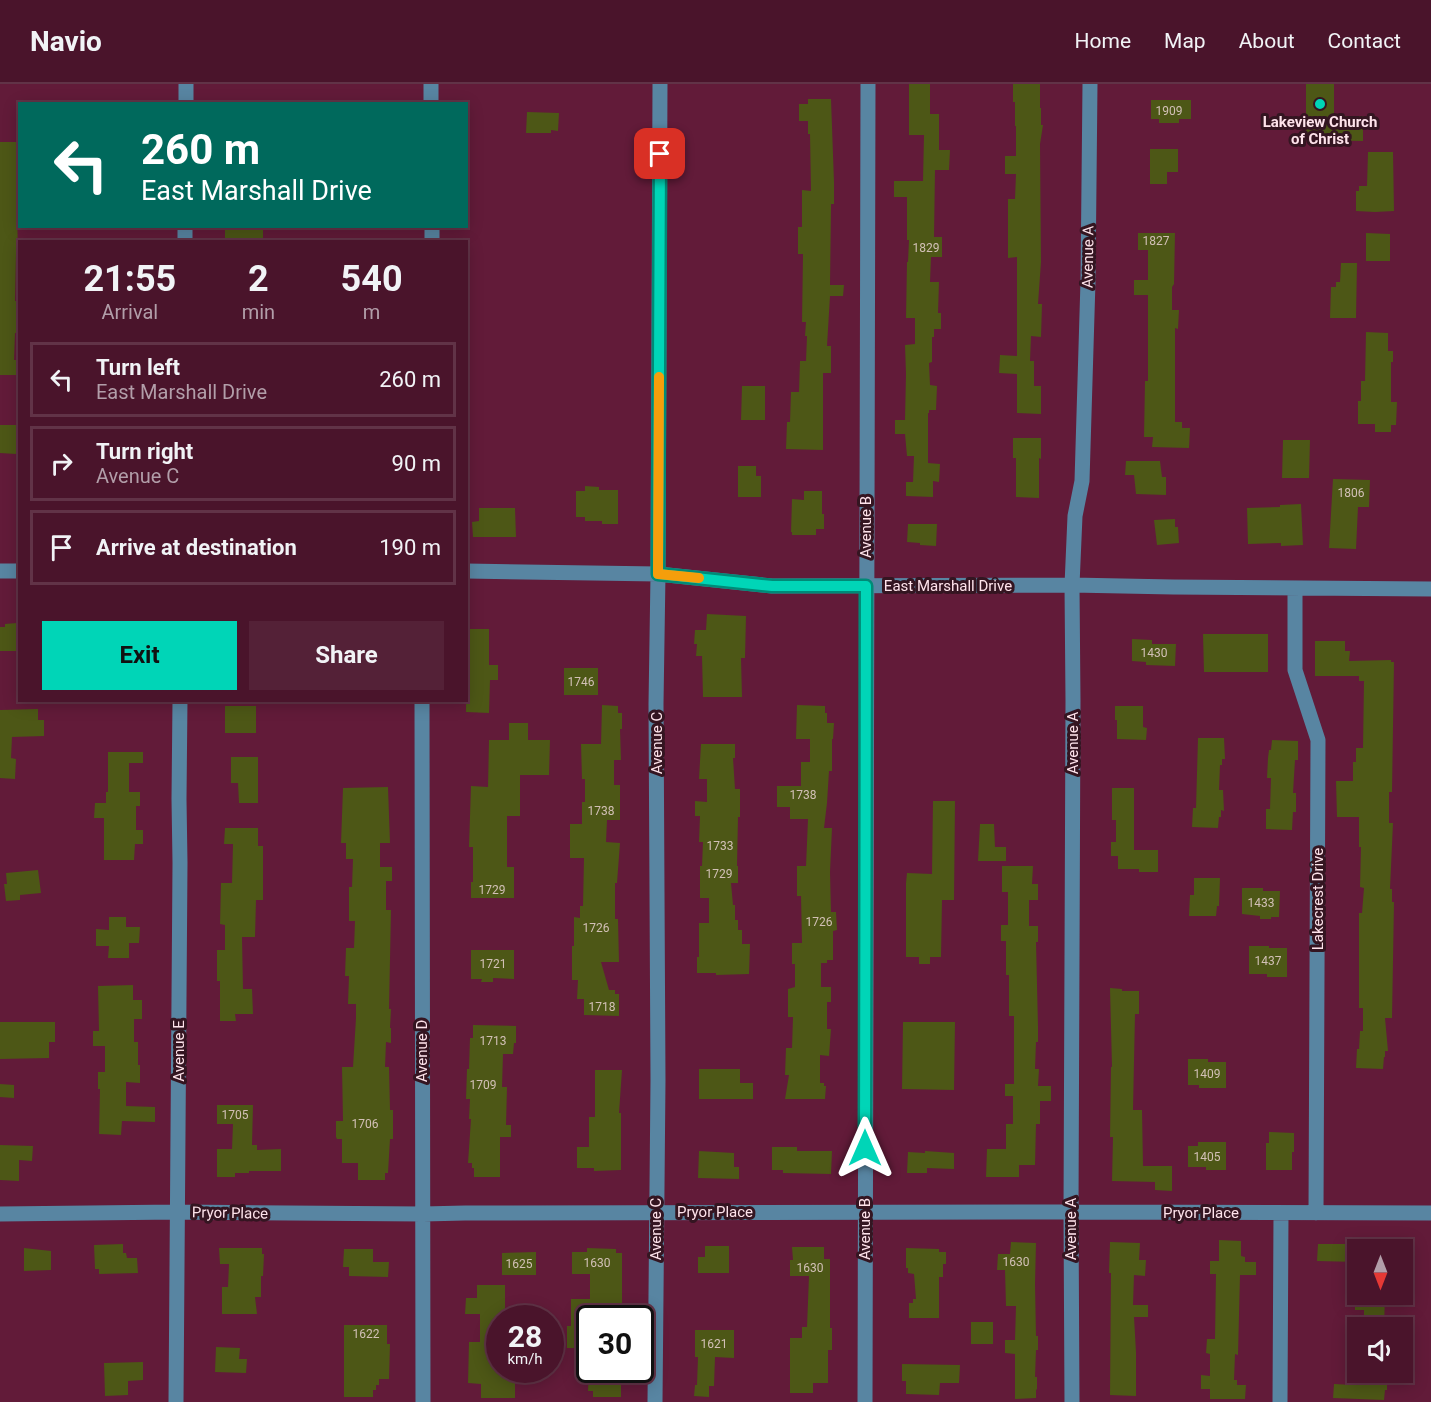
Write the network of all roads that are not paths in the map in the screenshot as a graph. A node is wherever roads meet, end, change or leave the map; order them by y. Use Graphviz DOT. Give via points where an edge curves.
graph roads {
  1 [pos="186,84"];
  2 [pos="431,84"];
  3 [pos="660,84"];
  4 [pos="868,84"];
  5 [pos="1090,84"];
  6 [pos="186,102"];
  7 [pos="431,102"];
  8 [pos="0,571"];
  9 [pos="18,571"];
  10 [pos="468,571"];
  11 [pos="658,574"];
  12 [pos="1072,585"];
  13 [pos="866,586"];
  14 [pos="1295,588"];
  15 [pos="1431,589"];
  16 [pos="180,702"];
  17 [pos="422,702"];
  18 [pos="177,1212"];
  19 [pos="656,1212"];
  20 [pos="1071,1212"];
  21 [pos="864,1213"];
  22 [pos="1281,1213"];
  23 [pos="1316,1213"];
  24 [pos="1431,1213"];
  25 [pos="0,1214"];
  26 [pos="423,1214"];
  27 [pos="176,1402"];
  28 [pos="423,1402"];
  29 [pos="655,1402"];
  30 [pos="864,1402"];
  31 [pos="1072,1402"];
  32 [pos="1280,1402"];
  1 -- 6 [label="street"];
  2 -- 7 [label="street"];
  3 -- 11 [label="street, Avenue C"];
  4 -- 13 [label="street, Avenue B"];
  5 -- 12 [label="street, Avenue A" via="1082,481 1074,516"];
  8 -- 9 [label="street"];
  10 -- 11 [label="street, East Marshall Drive"];
  11 -- 13 [label="street, East Marshall Drive" via="772,586"];
  11 -- 19 [label="street, Avenue C"];
  12 -- 13 [label="street, East Marshall Drive"];
  12 -- 14 [label="street, East Marshall Drive"];
  12 -- 20 [label="street, Avenue A"];
  13 -- 21 [label="street, Avenue B"];
  14 -- 15 [label="street, East Marshall Drive"];
  14 -- 23 [label="street, Lakecrest Drive" via="1295,670 1318,740"];
  16 -- 18 [label="street, Avenue E"];
  17 -- 26 [label="street, Avenue D"];
  18 -- 25 [label="street, Pryor Place"];
  18 -- 26 [label="street, Pryor Place"];
  18 -- 27 [label="street, Avenue E"];
  19 -- 21 [label="street, Pryor Place"];
  19 -- 26 [label="street, Pryor Place"];
  19 -- 29 [label="street, Avenue C"];
  20 -- 21 [label="street, Pryor Place"];
  20 -- 22 [label="street, Pryor Place"];
  20 -- 31 [label="street, Avenue A"];
  21 -- 30 [label="street, Avenue B"];
  22 -- 23 [label="street, Pryor Place"];
  22 -- 32 [label="street"];
  23 -- 24 [label="street, Pryor Place"];
  26 -- 28 [label="street, Avenue D"];
}
